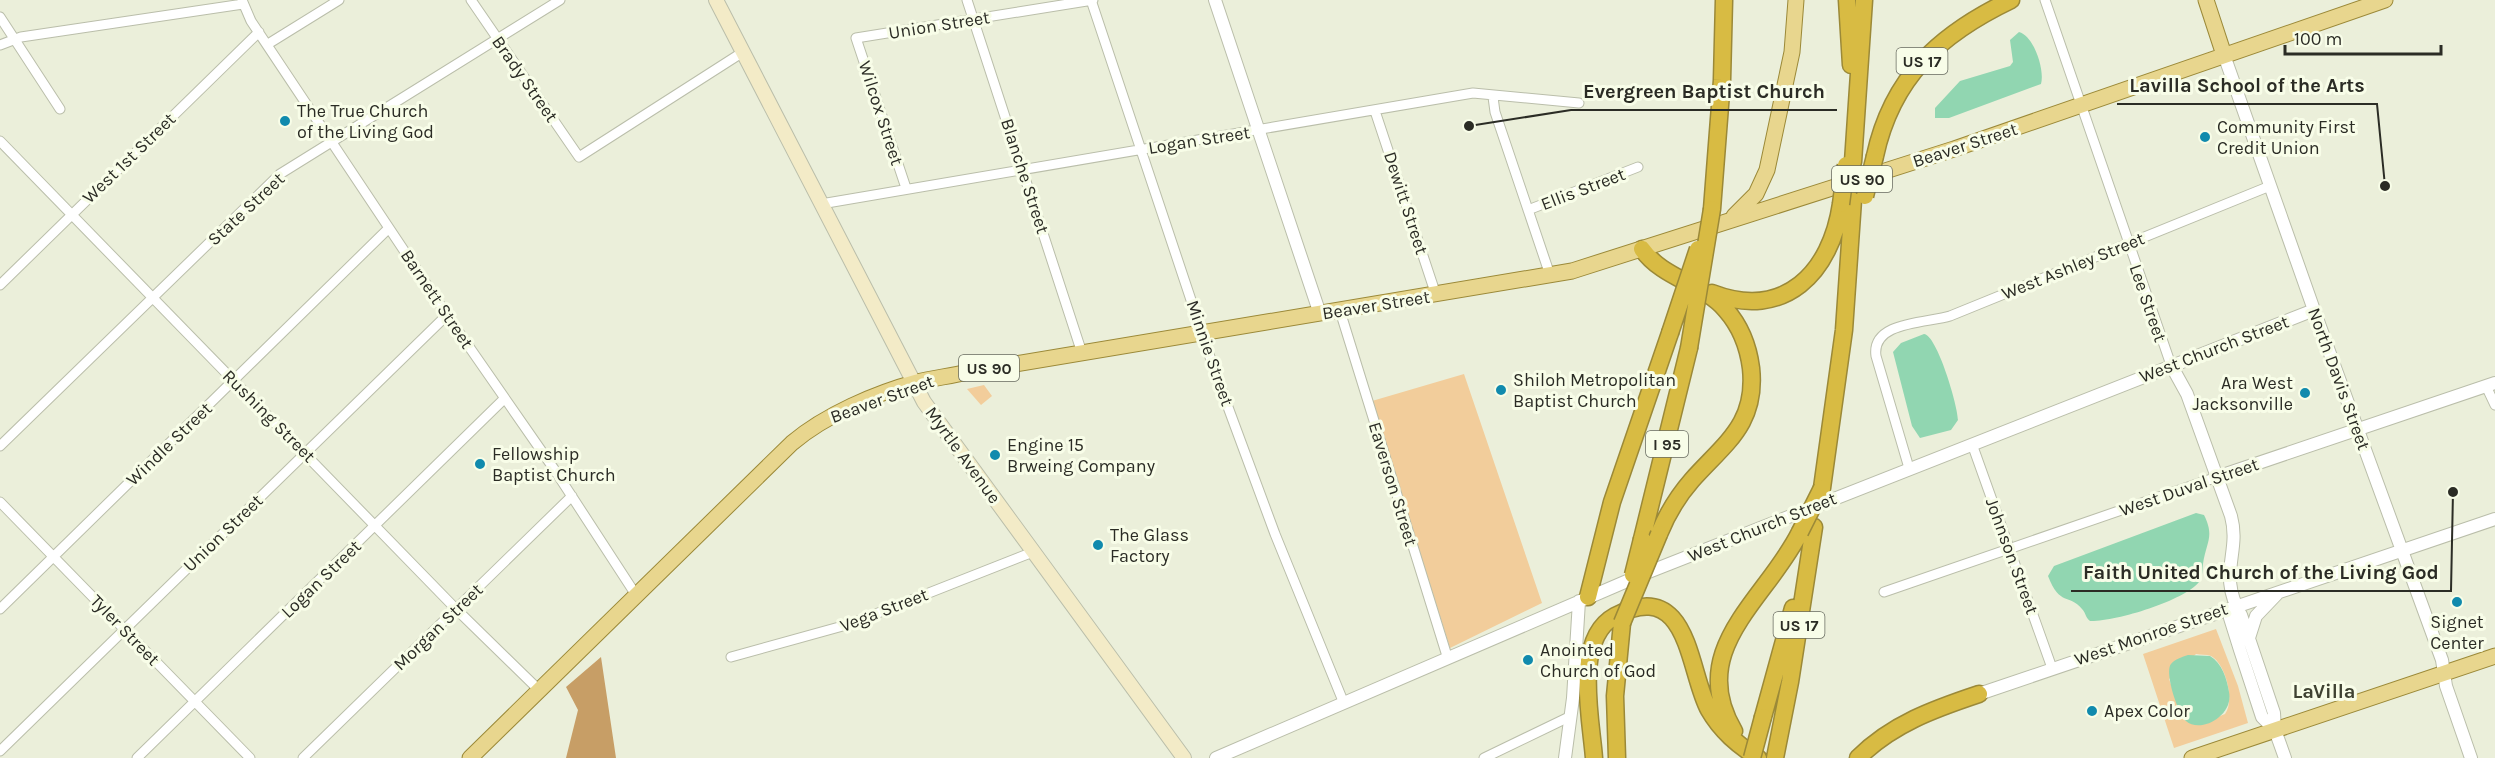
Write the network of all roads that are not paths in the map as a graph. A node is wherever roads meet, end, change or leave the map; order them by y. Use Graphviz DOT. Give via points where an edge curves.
graph roads {
  1 [pos="339,0"];
  2 [pos="471,0"];
  3 [pos="560,0"];
  4 [pos="716,0"];
  5 [pos="967,0"];
  6 [pos="1092,0"];
  7 [pos="1215,0"];
  8 [pos="1724,0"];
  9 [pos="1796,0"];
  10 [pos="2011,0"];
  11 [pos="2045,0"];
  12 [pos="2206,0"];
  13 [pos="2385,0"];
  14 [pos="242,2"];
  15 [pos="1856,7"];
  16 [pos="0,17"];
  17 [pos="974,20"];
  18 [pos="259,32"];
  19 [pos="14,38"];
  20 [pos="856,38"];
  21 [pos="498,40"];
  22 [pos="0,45"];
  23 [pos="268,45"];
  24 [pos="743,52"];
  25 [pos="2224,55"];
  26 [pos="1493,97"];
  27 [pos="1579,104"];
  28 [pos="2080,106"];
  29 [pos="60,109"];
  30 [pos="1375,111"];
  31 [pos="1258,131"];
  32 [pos="0,141"];
  33 [pos="333,143"];
  34 [pos="1142,150"];
  35 [pos="1849,163"];
  36 [pos="1638,167"];
  37 [pos="1022,169"];
  38 [pos="2270,186"];
  39 [pos="906,188"];
  40 [pos="1853,200"];
  41 [pos="821,204"];
  42 [pos="1712,209"];
  43 [pos="1528,210"];
  44 [pos="72,214"];
  45 [pos="1722,224"];
  46 [pos="389,228"];
  47 [pos="2128,244"];
  48 [pos="1642,249"];
  49 [pos="1550,275"];
  50 [pos="1689,284"];
  51 [pos="0,285"];
  52 [pos="1436,294"];
  53 [pos="152,297"];
  54 [pos="2314,310"];
  55 [pos="1340,311"];
  56 [pos="1320,314"];
  57 [pos="447,315"];
  58 [pos="1202,333"];
  59 [pos="1082,353"];
  60 [pos="2171,366"];
  61 [pos="234,381"];
  62 [pos="914,383"];
  63 [pos="2490,385"];
  64 [pos="504,399"];
  65 [pos="2495,405"];
  66 [pos="2357,430"];
  67 [pos="1972,444"];
  68 [pos="0,446"];
  69 [pos="305,452"];
  70 [pos="1909,468"];
  71 [pos="2217,477"];
  72 [pos="572,496"];
  73 [pos="0,502"];
  74 [pos="2495,519"];
  75 [pos="376,526"];
  76 [pos="1807,530"];
  77 [pos="2009,548"];
  78 [pos="2402,550"];
  79 [pos="1033,552"];
  80 [pos="54,557"];
  81 [pos="2286,588"];
  82 [pos="1884,592"];
  83 [pos="636,596"];
  84 [pos="1583,599"];
  85 [pos="2234,606"];
  86 [pos="0,609"];
  87 [pos="456,609"];
  88 [pos="1623,623"];
  89 [pos="124,629"];
  90 [pos="2249,639"];
  91 [pos="1447,656"];
  92 [pos="2495,656"];
  93 [pos="731,657"];
  94 [pos="2052,668"];
  95 [pos="2444,673"];
  96 [pos="539,690"];
  97 [pos="1978,694"];
  98 [pos="195,701"];
  99 [pos="1342,701"];
  100 [pos="1571,716"];
  101 [pos="2275,730"];
  102 [pos="0,751"];
  103 [pos="1617,756"];
  104 [pos="2198,757"];
  105 [pos="137,758"];
  106 [pos="250,758"];
  107 [pos="303,758"];
  108 [pos="470,758"];
  109 [pos="1184,758"];
  110 [pos="1216,758"];
  111 [pos="1484,758"];
  112 [pos="1565,758"];
  113 [pos="1594,758"];
  114 [pos="1752,758"];
  115 [pos="1758,758"];
  116 [pos="1775,758"];
  117 [pos="1858,758"];
  118 [pos="2285,758"];
  119 [pos="2470,758"];
  1 -- 23 [label="street"];
  2 -- 21 [label="street, Brady Street"];
  3 -- 21 [label="street, State Street"];
  4 -- 24 [label="main road, Myrtle Avenue"];
  5 -- 17 [label="street, Blanche Street"];
  6 -- 17 [label="street, Union Street"];
  6 -- 34 [label="street, Minnie Street"];
  7 -- 31 [label="street"];
  8 -- 42 [label="highway, I 95"];
  9 -- 45 [label="main road" via="1791,52 1765,177 1748,205"];
  10 -- 40 [label="highway, US 17, bridge" via="1956,32 1913,71 1889,109 1875,156"];
  11 -- 28 [label="street, Lee Street"];
  12 -- 25 [label="main road, North Davis Street"];
  13 -- 25 [label="main road, Beaver Street / US 90"];
  14 -- 18 [label="street, Barnett Street"];
  14 -- 19 [label="street"];
  15 -- 35 [label="highway"];
  15 -- 35 [label="highway"];
  16 -- 19 [label="street"];
  17 -- 20 [label="street, Union Street"];
  17 -- 37 [label="street, Blanche Street"];
  18 -- 23 [label="street, Barnett Street"];
  18 -- 44 [label="street, West 1st Street"];
  19 -- 22 [label="street"];
  19 -- 29 [label="street"];
  20 -- 39 [label="street, Wilcox Street"];
  21 -- 24 [label="street, Brady Street" via="579,157"];
  21 -- 33 [label="street, State Street"];
  23 -- 33 [label="street, Barnett Street"];
  24 -- 41 [label="main road, Myrtle Avenue"];
  25 -- 28 [label="main road, Beaver Street / US 90"];
  25 -- 38 [label="street, North Davis Street"];
  26 -- 27 [label="street, Logan Street"];
  26 -- 30 [label="street, Logan Street" via="1473,93"];
  26 -- 43 [label="street"];
  28 -- 45 [label="main road, Beaver Street / US 90"];
  28 -- 47 [label="street, Lee Street"];
  30 -- 31 [label="street, Logan Street"];
  30 -- 52 [label="street, Dewitt Street"];
  31 -- 34 [label="street, Logan Street"];
  31 -- 56 [label="street"];
  32 -- 44 [label="street, Rushing Street"];
  33 -- 46 [label="street, Barnett Street"];
  33 -- 53 [label="street, State Street" via="280,174"];
  34 -- 37 [label="street, Logan Street"];
  34 -- 58 [label="street, Minnie Street"];
  35 -- 40 [label="highway, bridge"];
  36 -- 43 [label="street, Ellis Street"];
  37 -- 39 [label="street, Logan Street"];
  37 -- 59 [label="street, Blanche Street"];
  38 -- 47 [label="street, West Ashley Street"];
  38 -- 54 [label="street, North Davis Street"];
  39 -- 41 [label="street, Logan Street"];
  40 -- 50 [label="highway" via="1825,258 1814,273 1793,289 1749,301"];
  40 -- 76 [label="highway, bridge" via="1837,388 1822,488"];
  41 -- 62 [label="main road, Myrtle Avenue"];
  42 -- 84 [label="highway, bridge"];
  42 -- 88 [label="highway, I 95, bridge" via="1689,348"];
  43 -- 49 [label="street"];
  44 -- 51 [label="street, West 1st Street"];
  44 -- 53 [label="street, Rushing Street"];
  45 -- 48 [label="main road, Beaver Street / US 90"];
  46 -- 57 [label="street, Barnett Street"];
  46 -- 61 [label="street, Windle Street"];
  47 -- 60 [label="street, Lee Street"];
  47 -- 70 [label="street, West Ashley Street" via="1950,315 1887,332 1877,341 1876,356"];
  48 -- 49 [label="main road, Beaver Street / US 90"];
  48 -- 50 [label="highway" via="1658,266"];
  49 -- 52 [label="main road, Beaver Street / US 90"];
  50 -- 88 [label="highway, bridge" via="1720,303 1738,326 1749,355 1751,392 1735,435 1672,506"];
  52 -- 55 [label="main road, Beaver Street / US 90"];
  53 -- 61 [label="street, Rushing Street"];
  53 -- 68 [label="street, State Street"];
  54 -- 60 [label="street, West Church Street"];
  54 -- 66 [label="street, North Davis Street"];
  55 -- 56 [label="main road, Beaver Street / US 90"];
  55 -- 91 [label="street, Eaverson Street"];
  56 -- 58 [label="main road, Beaver Street / US 90"];
  57 -- 64 [label="street, Barnett Street"];
  57 -- 69 [label="street, Union Street"];
  58 -- 59 [label="main road, Beaver Street / US 90"];
  58 -- 99 [label="street, Minnie Street" via="1275,534"];
  59 -- 62 [label="main road, Beaver Street / US 90"];
  60 -- 67 [label="street, West Church Street"];
  60 -- 71 [label="street, Lee Street" via="2187,394"];
  61 -- 69 [label="street, Rushing Street"];
  61 -- 80 [label="street, Windle Street"];
  62 -- 79 [label="main road, Myrtle Avenue"];
  62 -- 83 [label="main road, Beaver Street / US 90" via="834,415 802,435"];
  63 -- 65 [label="street"];
  63 -- 66 [label="street, West Duval Street"];
  64 -- 72 [label="street, Barnett Street"];
  64 -- 75 [label="street, Logan Street"];
  66 -- 71 [label="street, West Duval Street"];
  66 -- 78 [label="street, North Davis Street"];
  67 -- 70 [label="street, West Church Street"];
  67 -- 77 [label="street, Johnson Street"];
  69 -- 75 [label="street, Rushing Street"];
  69 -- 89 [label="street, Union Street"];
  70 -- 84 [label="street, West Church Street"];
  71 -- 77 [label="street, West Duval Street"];
  71 -- 85 [label="street, Lee Street" via="2234,527 2228,570"];
  72 -- 83 [label="street, Barnett Street"];
  72 -- 87 [label="street, Morgan Street"];
  73 -- 80 [label="street, Tyler Street"];
  74 -- 78 [label="street, West Monroe Street"];
  75 -- 87 [label="street, Rushing Street"];
  75 -- 98 [label="street, Logan Street"];
  76 -- 114 [label="highway, bridge"];
  76 -- 115 [label="highway" via="1731,632 1720,660 1718,689 1723,710 1740,739"];
  76 -- 116 [label="highway, US 17"];
  77 -- 82 [label="street, West Duval Street"];
  77 -- 94 [label="street, Johnson Street"];
  78 -- 81 [label="street, West Monroe Street"];
  78 -- 95 [label="street, North Davis Street"];
  79 -- 93 [label="street, Vega Street" via="850,624"];
  79 -- 109 [label="main road, Myrtle Avenue"];
  80 -- 86 [label="street, Windle Street"];
  80 -- 89 [label="street, Tyler Street"];
  81 -- 85 [label="street, West Monroe Street"];
  81 -- 90 [label="street" via="2259,610"];
  83 -- 96 [label="main road, Beaver Street / US 90"];
  84 -- 91 [label="street, West Church Street"];
  84 -- 100 [label="street"];
  85 -- 90 [label="street, Lee Street"];
  85 -- 94 [label="street, West Monroe Street"];
  85 -- 101 [label="street, Lee Street" via="2230,615 2262,717"];
  87 -- 96 [label="street, Rushing Street"];
  87 -- 107 [label="street, Morgan Street"];
  88 -- 103 [label="highway, I 95" via="1615,696"];
  89 -- 98 [label="street, Tyler Street"];
  89 -- 102 [label="street, Union Street"];
  90 -- 101 [label="street, Lee Street" via="2275,717"];
  91 -- 99 [label="street, West Church Street"];
  92 -- 95 [label="main road"];
  94 -- 97 [label="street, West Monroe Street"];
  95 -- 101 [label="main road"];
  95 -- 119 [label="street, North Davis Street"];
  96 -- 108 [label="main road, Beaver Street / US 90"];
  97 -- 117 [label="highway" via="1910,719"];
  98 -- 105 [label="street, Logan Street"];
  98 -- 106 [label="street, Tyler Street"];
  99 -- 110 [label="street, West Church Street"];
  100 -- 111 [label="street"];
  100 -- 112 [label="street"];
  101 -- 104 [label="main road"];
  101 -- 118 [label="street, Lee Street"];
  113 -- 115 [label="highway" via="1588,680 1592,643 1611,619 1642,608 1661,612 1677,624 1689,645 1710,712 1732,739"];
}
